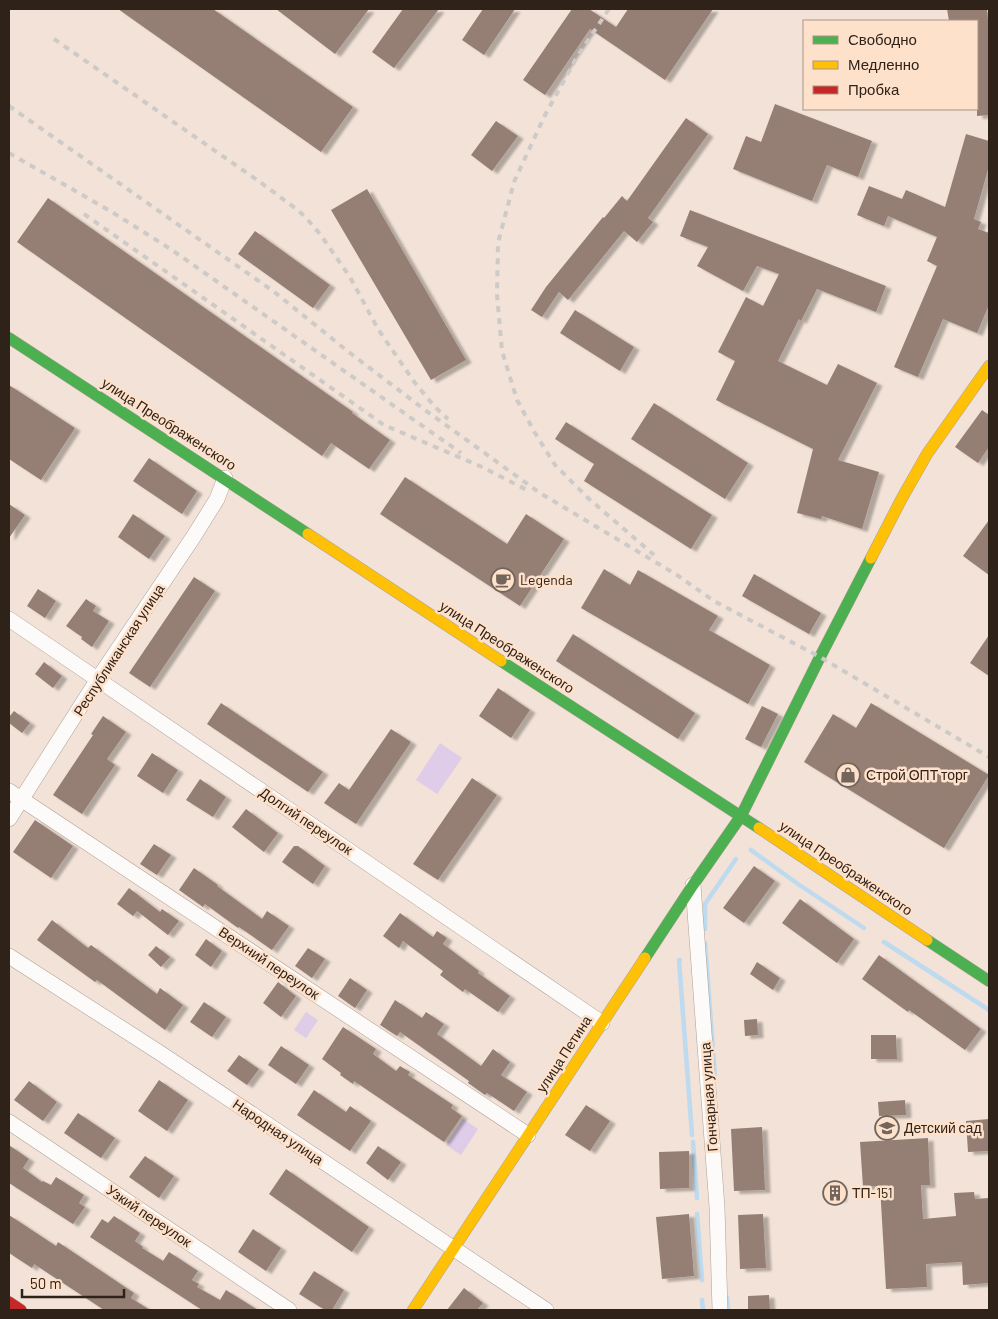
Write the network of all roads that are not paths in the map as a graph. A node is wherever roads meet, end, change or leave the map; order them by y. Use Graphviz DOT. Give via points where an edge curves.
graph roads {
  1 [pos="9,338"];
  2 [pos="989,366"];
  3 [pos="225,478"];
  4 [pos="9,619"];
  5 [pos="98,679"];
  6 [pos="9,790"];
  7 [pos="22,800"];
  8 [pos="741,816"];
  9 [pos="9,819"];
  10 [pos="693,885"];
  11 [pos="9,956"];
  12 [pos="989,981"];
  13 [pos="602,1023"];
  14 [pos="9,1122"];
  15 [pos="528,1135"];
  16 [pos="454,1249"];
  17 [pos="9,1302"];
  18 [pos="21,1310"];
  19 [pos="289,1310"];
  20 [pos="413,1310"];
  21 [pos="546,1310"];
  22 [pos="720,1310"];
  1 -- 3 [label="street, улица Преображенского"];
  2 -- 8 [label="street, улица Петина" via="927,454"];
  3 -- 5 [label="street, Республиканская улица" via="217,499 194,536"];
  3 -- 8 [label="street, улица Преображенского"];
  4 -- 5 [label="street, Долгий переулок"];
  5 -- 7 [label="street, Республиканская улица"];
  5 -- 13 [label="street, Долгий переулок"];
  6 -- 7 [label="street, Верхний переулок"];
  7 -- 9 [label="street, Республиканская улица"];
  7 -- 15 [label="street, Верхний переулок"];
  8 -- 10 [label="street, улица Петина"];
  8 -- 12 [label="street, улица Преображенского"];
  10 -- 13 [label="street, улица Петина"];
  10 -- 22 [label="street, Гончарная улица" via="717,1207"];
  11 -- 16 [label="street, Народная улица"];
  13 -- 15 [label="street, улица Петина"];
  14 -- 19 [label="street, Узкий переулок"];
  15 -- 16 [label="street, улица Петина"];
  16 -- 20 [label="street, улица Петина"];
  16 -- 21 [label="street, Народная улица"];
  17 -- 18 [label="street"];
}
